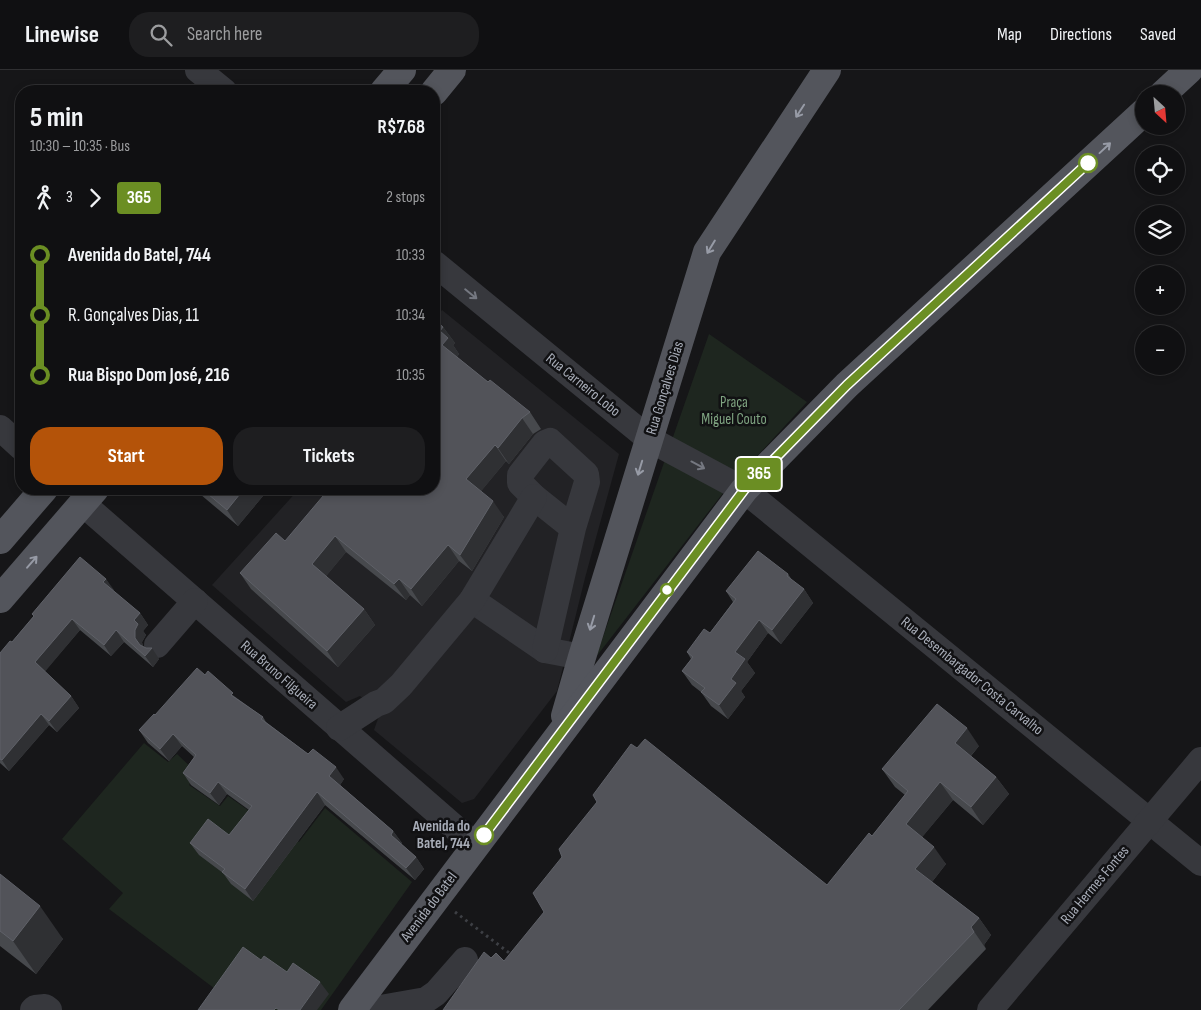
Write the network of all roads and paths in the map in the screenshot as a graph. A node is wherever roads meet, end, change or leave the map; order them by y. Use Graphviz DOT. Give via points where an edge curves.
graph roads {
  1 [pos="198,70"];
  2 [pos="402,70"];
  3 [pos="452,70"];
  4 [pos="827,70"];
  5 [pos="1189,70"];
  6 [pos="217,85"];
  7 [pos="389,85"];
  8 [pos="440,85"];
  9 [pos="1173,85"];
  10 [pos="1135,120"];
  11 [pos="440,268"];
  12 [pos="0,428"];
  13 [pos="649,439"];
  14 [pos="15,442"];
  15 [pos="744,490"];
  16 [pos="39,495"];
  17 [pos="89,496"];
  18 [pos="534,497"];
  19 [pos="573,528"];
  20 [pos="0,540"];
  21 [pos="0,600"];
  22 [pos="472,600"];
  23 [pos="194,602"];
  24 [pos="157,645"];
  25 [pos="545,650"];
  26 [pos="582,657"];
  27 [pos="339,728"];
  28 [pos="561,732"];
  29 [pos="1201,760"];
  30 [pos="1149,821"];
  31 [pos="476,846"];
  32 [pos="1201,863"];
  33 [pos="436,898"];
  34 [pos="464,960"];
  35 [pos="519,960"];
  36 [pos="33,1010"];
  37 [pos="49,1010"];
  38 [pos="352,1010"];
  39 [pos="369,1010"];
  40 [pos="990,1010"];
  1 -- 6 [label="street"];
  2 -- 7 [label="main road"];
  3 -- 8 [label="main road"];
  4 -- 13 [label="main road, Rua Gonçalves Dias, one-way" via="707,252"];
  5 -- 9 [label="main road"];
  15 -- 10 [label="main road, Avenida do Batel, one-way" via="847,385"];
  11 -- 13 [label="street, Rua Carneiro Lobo, one-way"];
  12 -- 14 [label="street"];
  13 -- 15 [label="street, Rua Carneiro Lobo, one-way"];
  13 -- 26 [label="main road, Rua Gonçalves Dias, one-way"];
  15 -- 28 [label="main road, Avenida do Batel"];
  15 -- 30 [label="street, Rua Desembargador Costa Carvalho"];
  16 -- 20 [label="main road"];
  21 -- 17 [label="main road, one-way"];
  17 -- 23 [label="street, Rua Bruno Filgueira"];
  18 -- 19 [label="street"];
  18 -- 19 [label="street" via="520,483 520,475 550,441 586,474 588,482"];
  18 -- 22 [label="street"];
  19 -- 25 [label="street"];
  22 -- 25 [label="street"];
  22 -- 27 [label="street" via="401,685 384,701"];
  23 -- 24 [label="street"];
  23 -- 27 [label="street, Rua Bruno Filgueira"];
  25 -- 26 [label="street"];
  26 -- 28 [label="main road, Rua Gonçalves Dias"];
  27 -- 31 [label="street, Rua Bruno Filgueira"];
  28 -- 31 [label="main road, Avenida do Batel"];
  29 -- 30 [label="street, Rua Hermes Fontes"];
  30 -- 32 [label="street, Rua Desembargador Costa Carvalho"];
  30 -- 40 [label="street, Rua Hermes Fontes"];
  31 -- 33 [label="main road, Avenida do Batel"];
  33 -- 35 [label="path"];
  33 -- 38 [label="main road, Avenida do Batel"];
  34 -- 39 [label="street" via="426,1000"];
  36 -- 37 [label="street"];
}
